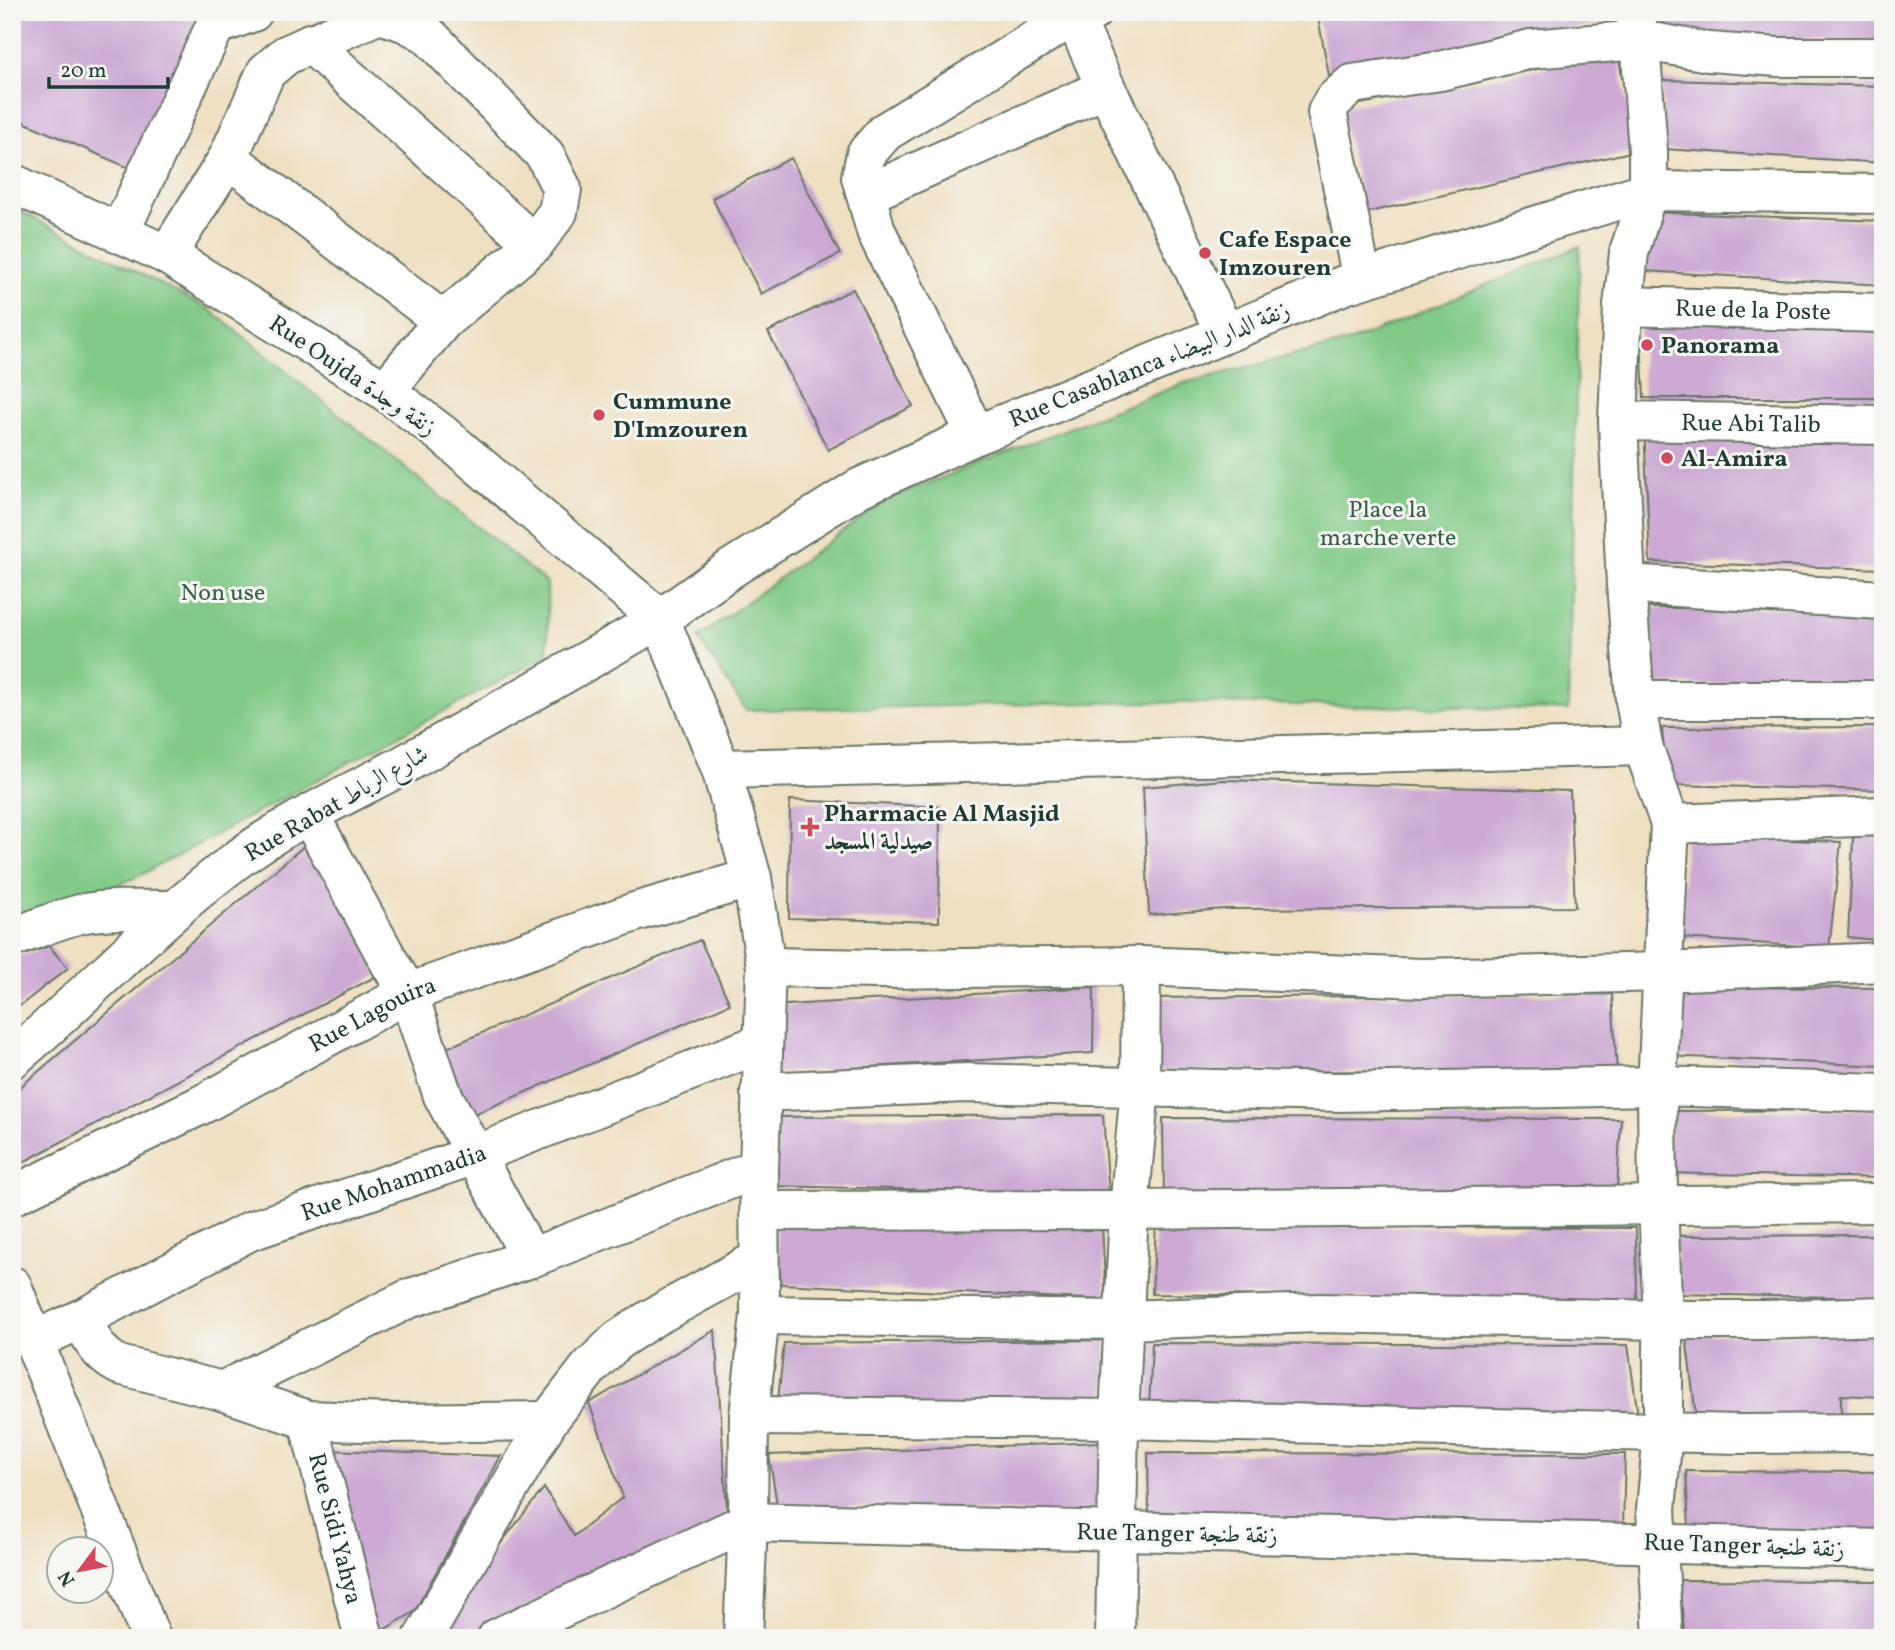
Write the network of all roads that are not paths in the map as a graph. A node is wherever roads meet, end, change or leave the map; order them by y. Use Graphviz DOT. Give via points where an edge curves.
graph roads {
  1 [pos="253,12"];
  2 [pos="1079,13"];
  3 [pos="210,19"];
  4 [pos="1638,26"];
  5 [pos="310,43"];
  6 [pos="1883,57"];
  7 [pos="1106,88"];
  8 [pos="228,158"];
  9 [pos="12,183"];
  10 [pos="1647,191"];
  11 [pos="867,194"];
  12 [pos="1883,194"];
  13 [pos="119,234"];
  14 [pos="534,244"];
  15 [pos="167,255"];
  16 [pos="1362,279"];
  17 [pos="1623,306"];
  18 [pos="1883,313"];
  19 [pos="443,321"];
  20 [pos="1225,333"];
  21 [pos="385,391"];
  22 [pos="1618,421"];
  23 [pos="1883,425"];
  24 [pos="976,435"];
  25 [pos="1626,584"];
  26 [pos="1883,600"];
  27 [pos="660,618"];
  28 [pos="1635,700"];
  29 [pos="1883,700"];
  30 [pos="1643,746"];
  31 [pos="721,769"];
  32 [pos="309,814"];
  33 [pos="1883,816"];
  34 [pos="1670,824"];
  35 [pos="752,878"];
  36 [pos="174,910"];
  37 [pos="12,938"];
  38 [pos="1883,962"];
  39 [pos="1141,966"];
  40 [pos="766,967"];
  41 [pos="1663,972"];
  42 [pos="408,993"];
  43 [pos="762,1043"];
  44 [pos="12,1059"];
  45 [pos="1657,1086"];
  46 [pos="1140,1087"];
  47 [pos="760,1092"];
  48 [pos="1883,1093"];
  49 [pos="475,1155"];
  50 [pos="759,1168"];
  51 [pos="12,1196"];
  52 [pos="1883,1203"];
  53 [pos="1658,1204"];
  54 [pos="1129,1210"];
  55 [pos="760,1211"];
  56 [pos="531,1258"];
  57 [pos="758,1260"];
  58 [pos="20,1314"];
  59 [pos="760,1315"];
  60 [pos="1883,1316"];
  61 [pos="83,1318"];
  62 [pos="1124,1320"];
  63 [pos="1663,1320"];
  64 [pos="222,1391"];
  65 [pos="749,1416"];
  66 [pos="1119,1419"];
  67 [pos="307,1420"];
  68 [pos="548,1421"];
  69 [pos="1662,1433"];
  70 [pos="1883,1433"];
  71 [pos="748,1522"];
  72 [pos="1116,1532"];
  73 [pos="1658,1543"];
  74 [pos="1883,1549"];
  75 [pos="519,1633"];
  76 [pos="748,1637"];
  77 [pos="151,1638"];
  78 [pos="364,1638"];
  79 [pos="423,1638"];
  80 [pos="1115,1638"];
  81 [pos="1663,1638"];
  1 -- 3 [label="street"];
  2 -- 7 [label="street"];
  2 -- 11 [label="street" via="885,132 866,154 861,177"];
  3 -- 13 [label="street"];
  4 -- 6 [label="street" via="1709,52"];
  4 -- 10 [label="street"];
  4 -- 16 [label="street" via="1440,71 1352,84 1333,101 1327,112"];
  5 -- 8 [label="street" via="266,72"];
  5 -- 14 [label="street"];
  5 -- 14 [label="street" via="379,14 427,34 545,155 562,189 558,212"];
  7 -- 11 [label="street"];
  7 -- 20 [label="street"];
  8 -- 15 [label="street"];
  8 -- 19 [label="street"];
  9 -- 13 [label="street, Rue Oujda زنقة وجدة"];
  10 -- 12 [label="street, Rue Casablanca زنقة الدار البيضاء"];
  10 -- 16 [label="street, Rue Casablanca زنقة الدار البيضاء"];
  10 -- 17 [label="street" via="1629,253"];
  11 -- 24 [label="street" via="876,231"];
  13 -- 15 [label="street, Rue Oujda زنقة وجدة"];
  14 -- 19 [label="street"];
  15 -- 21 [label="street, Rue Oujda زنقة وجدة"];
  16 -- 20 [label="street, Rue Casablanca زنقة الدار البيضاء"];
  17 -- 18 [label="street, Rue de la Poste"];
  17 -- 22 [label="street"];
  19 -- 21 [label="street"];
  20 -- 24 [label="street, Rue Casablanca زنقة الدار البيضاء"];
  21 -- 27 [label="street, Rue Oujda زنقة وجدة"];
  22 -- 23 [label="street, Rue Abi Talib"];
  22 -- 25 [label="street"];
  24 -- 27 [label="street, Rue Casablanca زنقة الدار البيضاء" via="859,488"];
  25 -- 26 [label="street"];
  25 -- 28 [label="street"];
  27 -- 31 [label="street"];
  27 -- 32 [label="street, Rue Rabat شارع الرباط"];
  28 -- 29 [label="street"];
  28 -- 30 [label="street"];
  30 -- 31 [label="street"];
  30 -- 34 [label="street"];
  31 -- 35 [label="street"];
  32 -- 36 [label="street, Rue Rabat شارع الرباط" via="240,858"];
  32 -- 42 [label="street"];
  33 -- 34 [label="street"];
  34 -- 41 [label="street"];
  35 -- 40 [label="street"];
  35 -- 42 [label="street, Rue Lagouira" via="635,912"];
  36 -- 37 [label="street" via="86,913"];
  36 -- 44 [label="street, Rue Rabat شارع الرباط"];
  38 -- 41 [label="street"];
  39 -- 40 [label="street"];
  39 -- 41 [label="street" via="1421,978"];
  39 -- 46 [label="street"];
  40 -- 43 [label="street"];
  41 -- 45 [label="street"];
  42 -- 49 [label="street" via="443,1096"];
  42 -- 51 [label="street, Rue Lagouira" via="201,1105"];
  43 -- 47 [label="street"];
  43 -- 49 [label="street, Rue Mohammadia"];
  45 -- 46 [label="street" via="1339,1092"];
  45 -- 48 [label="street"];
  45 -- 53 [label="street"];
  46 -- 47 [label="street" via="966,1083"];
  46 -- 54 [label="street"];
  47 -- 50 [label="street"];
  49 -- 56 [label="street"];
  49 -- 61 [label="street, Rue Mohammadia" via="250,1231"];
  50 -- 55 [label="street"];
  50 -- 56 [label="street"];
  52 -- 53 [label="street"];
  53 -- 54 [label="street"];
  53 -- 63 [label="street"];
  54 -- 55 [label="street"];
  54 -- 62 [label="street"];
  55 -- 57 [label="street"];
  56 -- 64 [label="street" via="408,1299"];
  57 -- 59 [label="street"];
  57 -- 68 [label="street" via="618,1339"];
  58 -- 61 [label="street, Rue Mohammadia"];
  58 -- 77 [label="street"];
  59 -- 62 [label="street"];
  59 -- 65 [label="street"];
  60 -- 63 [label="street"];
  61 -- 64 [label="street" via="92,1342 105,1358"];
  62 -- 63 [label="street" via="1319,1313"];
  62 -- 66 [label="street"];
  63 -- 69 [label="street"];
  64 -- 67 [label="street"];
  65 -- 66 [label="street"];
  65 -- 71 [label="street"];
  66 -- 69 [label="street"];
  66 -- 72 [label="street"];
  67 -- 68 [label="street"];
  67 -- 78 [label="street, Rue Sidi Yahya"];
  68 -- 79 [label="street"];
  69 -- 70 [label="street"];
  69 -- 73 [label="street"];
  71 -- 72 [label="street, Rue Tanger زنقة طنجة"];
  71 -- 75 [label="street, Rue Tanger زنقة طنجة"];
  71 -- 76 [label="street"];
  72 -- 73 [label="street, Rue Tanger زنقة طنجة"];
  72 -- 80 [label="street"];
  73 -- 74 [label="street, Rue Tanger زنقة طنجة"];
  73 -- 81 [label="street"];
}
